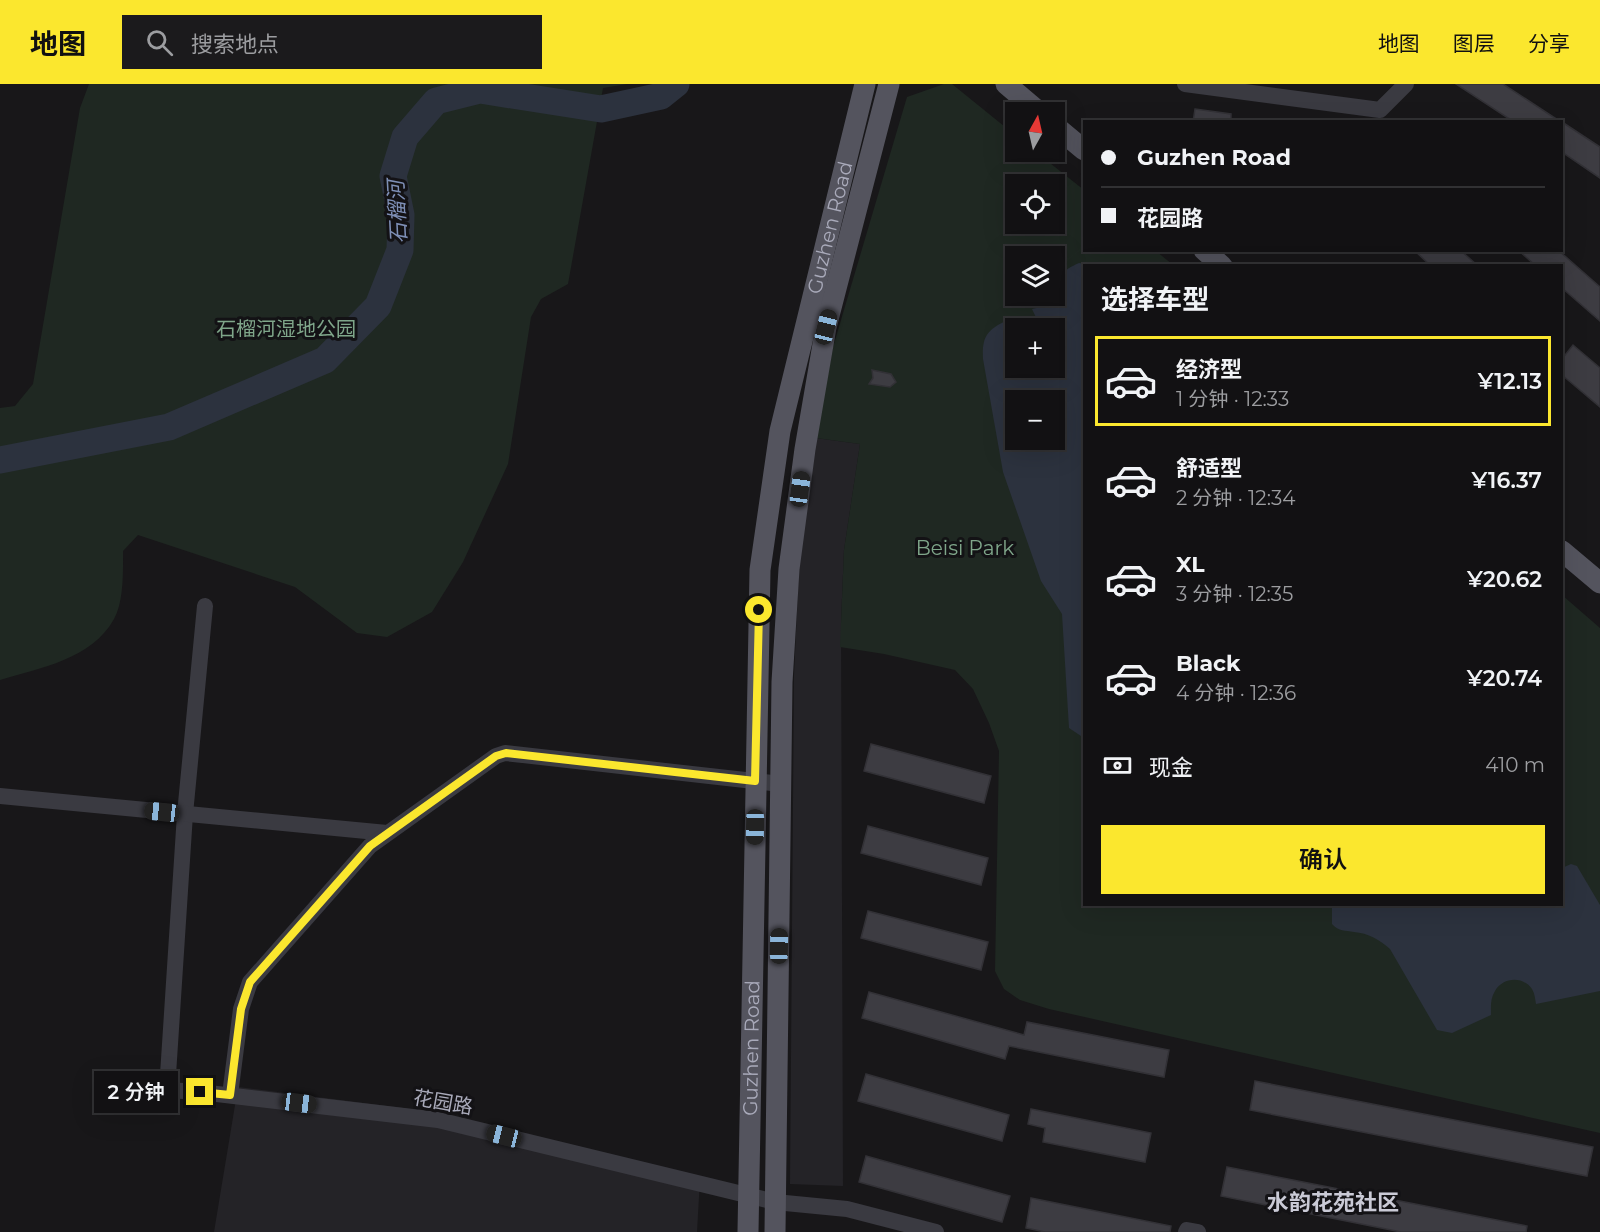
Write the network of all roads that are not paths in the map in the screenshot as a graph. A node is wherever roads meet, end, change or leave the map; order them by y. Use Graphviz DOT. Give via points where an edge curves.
graph roads {
  1 [pos="865,84"];
  2 [pos="889,84"];
  3 [pos="1005,84"];
  4 [pos="1185,84"];
  5 [pos="1406,84"];
  6 [pos="1223,87"];
  7 [pos="1027,102"];
  8 [pos="1065,134"];
  9 [pos="1083,149"];
  10 [pos="1206,252"];
  11 [pos="1219,264"];
  12 [pos="1563,552"];
  13 [pos="1600,584"];
  14 [pos="206,606"];
  15 [pos="755,781"];
  16 [pos="781,784"];
  17 [pos="0,796"];
  18 [pos="185,814"];
  19 [pos="387,833"];
  20 [pos="230,1095"];
  21 [pos="749,1195"];
  22 [pos="775,1202"];
  23 [pos="748,1232"];
  24 [pos="775,1232"];
  25 [pos="936,1232"];
  26 [pos="1186,1232"];
  27 [pos="1198,1232"];
  1 -- 15 [label="main road, Guzhen Road" via="780,431 760,570"];
  2 -- 16 [label="main road, Guzhen Road" via="826,327 805,449 789,569"];
  3 -- 7 [label="main road"];
  4 -- 6 [label="street"];
  5 -- 6 [label="street" via="1380,110"];
  8 -- 9 [label="main road"];
  10 -- 11 [label="main road"];
  12 -- 13 [label="main road"];
  14 -- 18 [label="street"];
  15 -- 16 [label="street"];
  15 -- 19 [label="street" via="506,753 496,756"];
  15 -- 21 [label="main road, Guzhen Road"];
  16 -- 22 [label="main road, Guzhen Road"];
  17 -- 18 [label="street"];
  18 -- 19 [label="street"];
  18 -- 20 [label="street, 花园路" via="167,1090"];
  19 -- 20 [label="street" via="370,846 250,982 241,1009"];
  20 -- 21 [label="street, 花园路" via="438,1120"];
  21 -- 22 [label="street, 花园路"];
  21 -- 23 [label="main road, Guzhen Road"];
  22 -- 24 [label="main road, Guzhen Road"];
  22 -- 25 [label="street, 花园路" via="847,1209"];
  26 -- 27 [label="street"];
}
